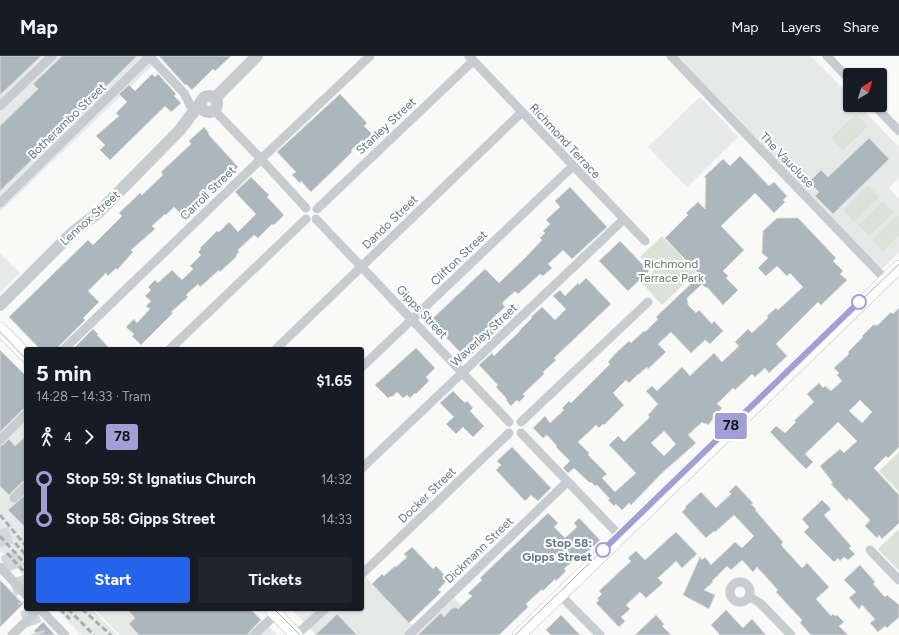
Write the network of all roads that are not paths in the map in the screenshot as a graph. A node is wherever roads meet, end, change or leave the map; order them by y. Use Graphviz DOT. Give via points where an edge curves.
graph roads {
  1 [pos="52,56"];
  2 [pos="149,56"];
  3 [pos="257,56"];
  4 [pos="370,56"];
  5 [pos="672,56"];
  6 [pos="827,56"];
  7 [pos="471,58"];
  8 [pos="843,73"];
  9 [pos="184,93"];
  10 [pos="201,100"];
  11 [pos="0,106"];
  12 [pos="212,107"];
  13 [pos="193,112"];
  14 [pos="522,112"];
  15 [pos="881,112"];
  16 [pos="180,131"];
  17 [pos="899,131"];
  18 [pos="261,159"];
  19 [pos="572,166"];
  20 [pos="0,202"];
  21 [pos="306,208"];
  22 [pos="316,209"];
  23 [pos="306,219"];
  24 [pos="316,219"];
  25 [pos="623,220"];
  26 [pos="645,241"];
  27 [pos="362,266"];
  28 [pos="899,267"];
  29 [pos="886,280"];
  30 [pos="648,302"];
  31 [pos="0,305"];
  32 [pos="412,319"];
  33 [pos="0,329"];
  34 [pos="66,347"];
  35 [pos="172,347"];
  36 [pos="278,347"];
  37 [pos="24,353"];
  38 [pos="364,365"];
  39 [pos="462,372"];
  40 [pos="24,416"];
  41 [pos="509,422"];
  42 [pos="521,422"];
  43 [pos="509,433"];
  44 [pos="521,433"];
  45 [pos="0,440"];
  46 [pos="364,466"];
  47 [pos="567,482"];
  48 [pos="24,488"];
  49 [pos="14,498"];
  50 [pos="621,536"];
  51 [pos="870,550"];
  52 [pos="0,568"];
  53 [pos="364,572"];
  54 [pos="899,580"];
  55 [pos="24,593"];
  56 [pos="560,595"];
  57 [pos="750,597"];
  58 [pos="37,611"];
  59 [pos="41,611"];
  60 [pos="273,611"];
  61 [pos="323,611"];
  62 [pos="12,635"];
  63 [pos="64,635"];
  64 [pos="254,635"];
  65 [pos="296,635"];
  66 [pos="409,635"];
  67 [pos="519,635"];
  68 [pos="600,635"];
  69 [pos="791,635"];
  1 -- 11 [label="street"];
  2 -- 9 [label="street"];
  2 -- 20 [label="street, Botherambo Street"];
  3 -- 12 [label="street, Lennox Street"];
  4 -- 18 [label="street, Carroll Street"];
  5 -- 29 [label="street, The Vaucluse"];
  6 -- 8 [label="street"];
  7 -- 14 [label="street, Richmond Terrace"];
  7 -- 22 [label="street, Stanley Street"];
  9 -- 10 [label="street"];
  9 -- 13 [label="street"];
  10 -- 12 [label="street" via="208,96"];
  10 -- 13 [label="street, Lennox Street"];
  12 -- 16 [label="street, Lennox Street"];
  12 -- 18 [label="street"];
  13 -- 16 [label="street, Lennox Street"];
  14 -- 19 [label="street, Richmond Terrace"];
  14 -- 27 [label="street, Dando Street"];
  15 -- 17 [label="street"];
  16 -- 31 [label="street, Lennox Street"];
  18 -- 21 [label="street"];
  18 -- 34 [label="street, Carroll Street"];
  19 -- 25 [label="street, Richmond Terrace"];
  19 -- 32 [label="street, Clifton Street"];
  21 -- 22 [label="street" via="310,206"];
  21 -- 23 [label="street"];
  22 -- 24 [label="street"];
  23 -- 24 [label="street"];
  23 -- 35 [label="street"];
  24 -- 27 [label="street, Gipps Street"];
  25 -- 26 [label="street, Richmond Terrace"];
  25 -- 39 [label="street, Waverley Street"];
  27 -- 32 [label="street, Gipps Street"];
  27 -- 36 [label="street, Dando Street"];
  28 -- 29 [label="main road"];
  29 -- 50 [label="main road"];
  30 -- 42 [label="street"];
  32 -- 38 [label="street, Clifton Street"];
  32 -- 39 [label="street, Gipps Street"];
  33 -- 37 [label="main road"];
  39 -- 41 [label="street, Gipps Street"];
  39 -- 46 [label="street, Waverley Street"];
  40 -- 45 [label="street"];
  41 -- 42 [label="street" via="514,419"];
  41 -- 43 [label="street"];
  42 -- 44 [label="street"];
  43 -- 44 [label="street" via="514,436"];
  43 -- 53 [label="street, Docker Street"];
  44 -- 47 [label="street"];
  47 -- 50 [label="street"];
  47 -- 66 [label="street, Dickmann Street"];
  48 -- 49 [label="street"];
  50 -- 56 [label="main road"];
  51 -- 54 [label="street"];
  52 -- 55 [label="street"];
  56 -- 67 [label="main road"];
  56 -- 68 [label="street"];
  57 -- 69 [label="street" via="760,603"];
  58 -- 62 [label="street"];
  59 -- 63 [label="street"];
  60 -- 64 [label="street"];
  60 -- 65 [label="main road"];
  61 -- 65 [label="street"];
}
